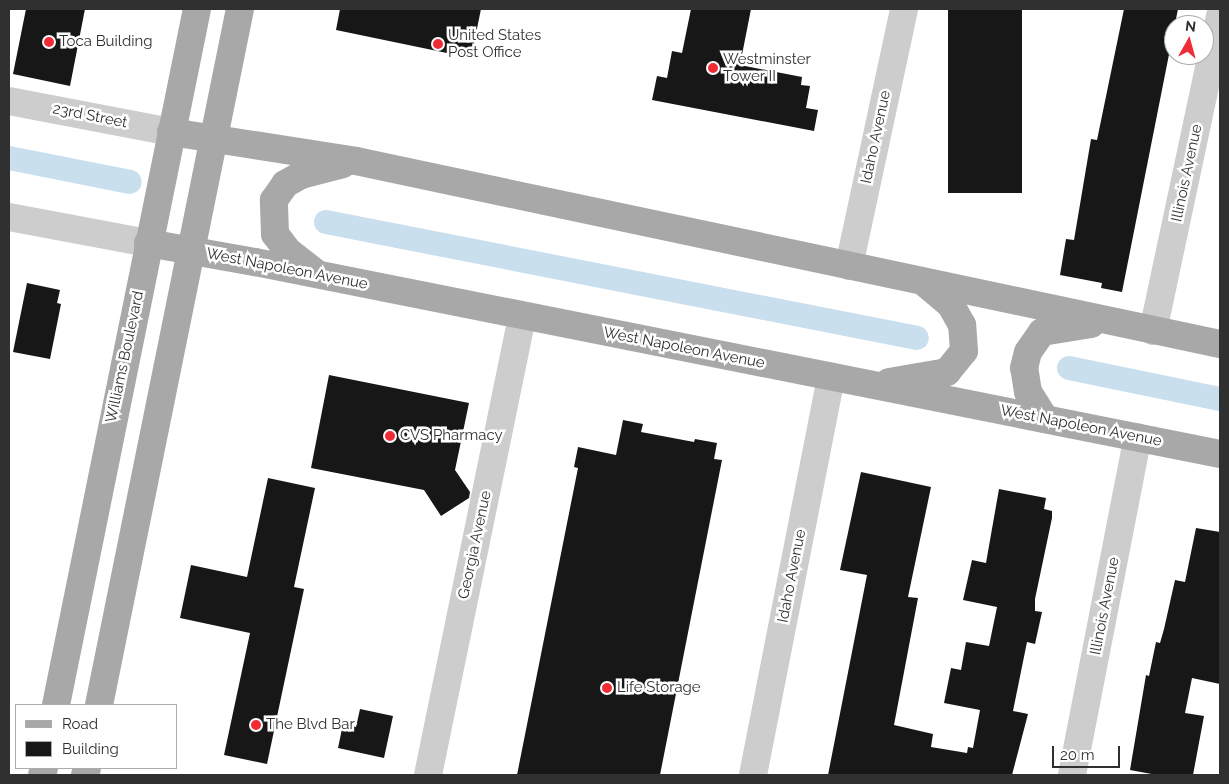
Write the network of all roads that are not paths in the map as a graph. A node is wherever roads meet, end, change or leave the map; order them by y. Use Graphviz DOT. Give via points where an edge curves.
graph roads {
  1 [pos="197,9"];
  2 [pos="240,9"];
  3 [pos="904,9"];
  4 [pos="1220,15"];
  5 [pos="9,100"];
  6 [pos="171,132"];
  7 [pos="213,138"];
  8 [pos="356,161"];
  9 [pos="9,217"];
  10 [pos="148,243"];
  11 [pos="190,251"];
  12 [pos="849,266"];
  13 [pos="320,276"];
  14 [pos="922,282"];
  15 [pos="522,316"];
  16 [pos="1110,322"];
  17 [pos="1153,331"];
  18 [pos="1220,344"];
  19 [pos="832,377"];
  20 [pos="872,385"];
  21 [pos="1045,419"];
  22 [pos="1138,438"];
  23 [pos="1220,454"];
  24 [pos="56,704"];
  25 [pos="99,704"];
  26 [pos="428,775"];
  27 [pos="753,775"];
  28 [pos="1072,775"];
  1 -- 6 [label="main road, Williams Boulevard"];
  2 -- 7 [label="main road"];
  3 -- 12 [label="street, Idaho Avenue"];
  4 -- 17 [label="street, Illinois Avenue"];
  5 -- 6 [label="street, 23rd Street"];
  6 -- 7 [label="main road"];
  6 -- 10 [label="main road, Williams Boulevard"];
  7 -- 8 [label="main road"];
  7 -- 11 [label="main road"];
  8 -- 12 [label="main road"];
  8 -- 13 [label="main road" via="301,175 285,184 274,200 276,234 287,250"];
  9 -- 10 [label="street"];
  10 -- 11 [label="main road, West Napoleon Avenue"];
  10 -- 24 [label="main road, Williams Boulevard"];
  11 -- 13 [label="main road, West Napoleon Avenue"];
  11 -- 25 [label="main road"];
  12 -- 14 [label="main road"];
  13 -- 15 [label="main road, West Napoleon Avenue"];
  14 -- 16 [label="main road"];
  14 -- 20 [label="main road" via="951,305 962,325 964,351 947,372"];
  15 -- 19 [label="main road, West Napoleon Avenue"];
  15 -- 26 [label="street, Georgia Avenue"];
  16 -- 17 [label="main road"];
  16 -- 21 [label="main road" via="1042,332 1028,352 1024,368 1028,392"];
  17 -- 18 [label="main road"];
  19 -- 20 [label="main road, West Napoleon Avenue"];
  19 -- 27 [label="street, Idaho Avenue"];
  20 -- 21 [label="main road, West Napoleon Avenue"];
  21 -- 22 [label="main road, West Napoleon Avenue"];
  22 -- 23 [label="main road, West Napoleon Avenue"];
  22 -- 28 [label="street, Illinois Avenue"];
}
